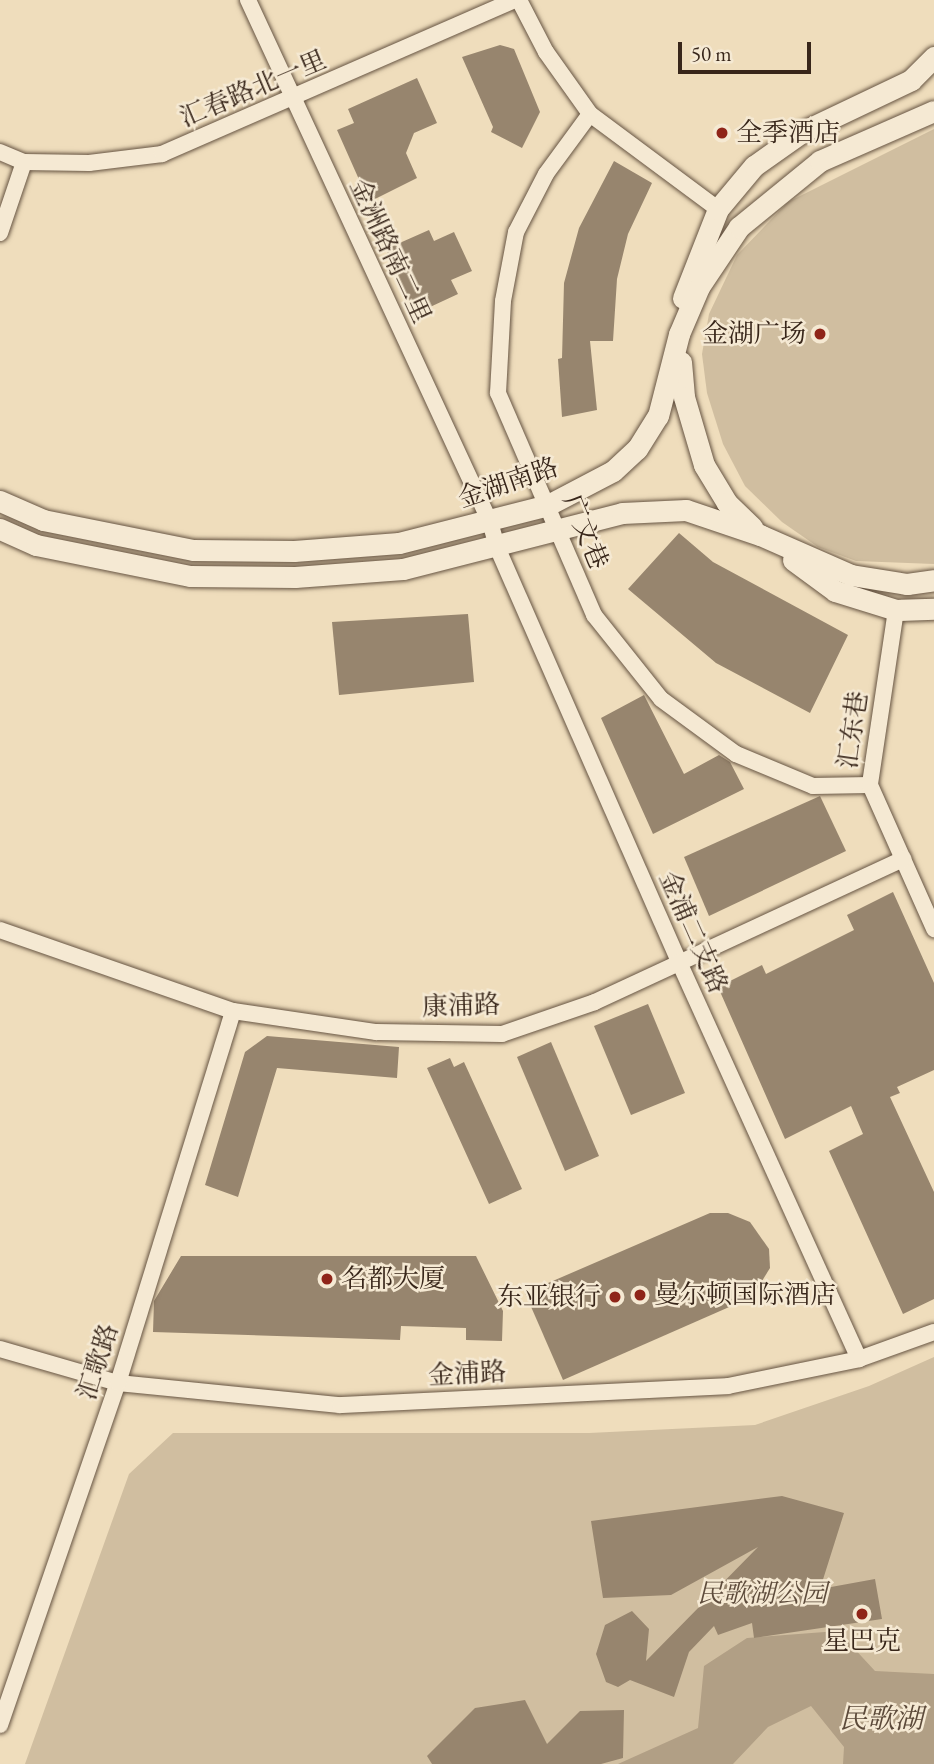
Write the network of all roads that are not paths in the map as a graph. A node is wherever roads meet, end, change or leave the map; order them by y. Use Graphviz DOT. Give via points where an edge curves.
graph roads {
  1 [pos="248,0"];
  2 [pos="517,0"];
  3 [pos="934,57"];
  4 [pos="292,100"];
  5 [pos="934,111"];
  6 [pos="590,114"];
  7 [pos="0,152"];
  8 [pos="24,162"];
  9 [pos="718,209"];
  10 [pos="0,233"];
  11 [pos="679,334"];
  12 [pos="0,501"];
  13 [pos="548,505"];
  14 [pos="490,522"];
  15 [pos="0,529"];
  16 [pos="556,529"];
  17 [pos="760,535"];
  18 [pos="497,547"];
  19 [pos="934,580"];
  20 [pos="934,609"];
  21 [pos="896,610"];
  22 [pos="870,785"];
  23 [pos="903,859"];
  24 [pos="934,929"];
  25 [pos="0,930"];
  26 [pos="679,962"];
  27 [pos="233,1011"];
  28 [pos="934,1332"];
  29 [pos="0,1349"];
  30 [pos="859,1359"];
  31 [pos="118,1383"];
  32 [pos="0,1725"];
  1 -- 4 [label="street, 金洲路南二里"];
  2 -- 4 [label="street, 汇春路北一里"];
  2 -- 6 [label="street" via="546,52"];
  3 -- 9 [label="main road" via="911,80 802,132 754,166"];
  4 -- 8 [label="street, 汇春路北一里" via="163,154 89,163"];
  4 -- 14 [label="street, 金洲路南二里"];
  5 -- 11 [label="main road, 金湖南路" via="820,161 739,227 713,261"];
  6 -- 9 [label="street"];
  6 -- 13 [label="street, 广文巷" via="546,174 516,232 503,301 498,393"];
  7 -- 8 [label="street, 汇春路北一里"];
  8 -- 10 [label="street"];
  9 -- 11 [label="main road" via="685,285"];
  11 -- 13 [label="main road, 金湖南路" via="658,416 638,449 612,471"];
  11 -- 17 [label="main road" via="684,397 704,465 727,503"];
  12 -- 14 [label="main road, 金湖南路" via="43,520 192,550 294,551 399,544"];
  13 -- 14 [label="main road, 金湖南路"];
  13 -- 16 [label="street, 广文巷"];
  14 -- 18 [label="street, 金浦二支路"];
  15 -- 18 [label="main road, 金湖南路" via="36,545 190,576 295,577 402,569"];
  16 -- 17 [label="main road, 金湖南路" via="622,513 686,510"];
  16 -- 18 [label="main road, 金湖南路"];
  16 -- 22 [label="street, 广文巷" via="594,615 662,699 737,754 813,786"];
  17 -- 19 [label="main road, 金湖南路" via="851,575 907,584"];
  17 -- 21 [label="main road" via="835,591"];
  18 -- 26 [label="street, 金浦二支路"];
  20 -- 21 [label="main road"];
  21 -- 22 [label="street, 汇东巷"];
  22 -- 23 [label="street, 汇东巷"];
  23 -- 24 [label="street, 汇东巷"];
  23 -- 26 [label="street, 康浦路"];
  25 -- 27 [label="street, 康浦路"];
  26 -- 27 [label="street, 康浦路" via="595,1002 502,1034 376,1032"];
  26 -- 30 [label="street, 金浦二支路"];
  27 -- 31 [label="street, 汇歌路"];
  28 -- 30 [label="street, 金浦路"];
  29 -- 31 [label="street, 金浦路"];
  30 -- 31 [label="street, 金浦路" via="728,1386 340,1405"];
  31 -- 32 [label="street, 汇歌路"];
}
